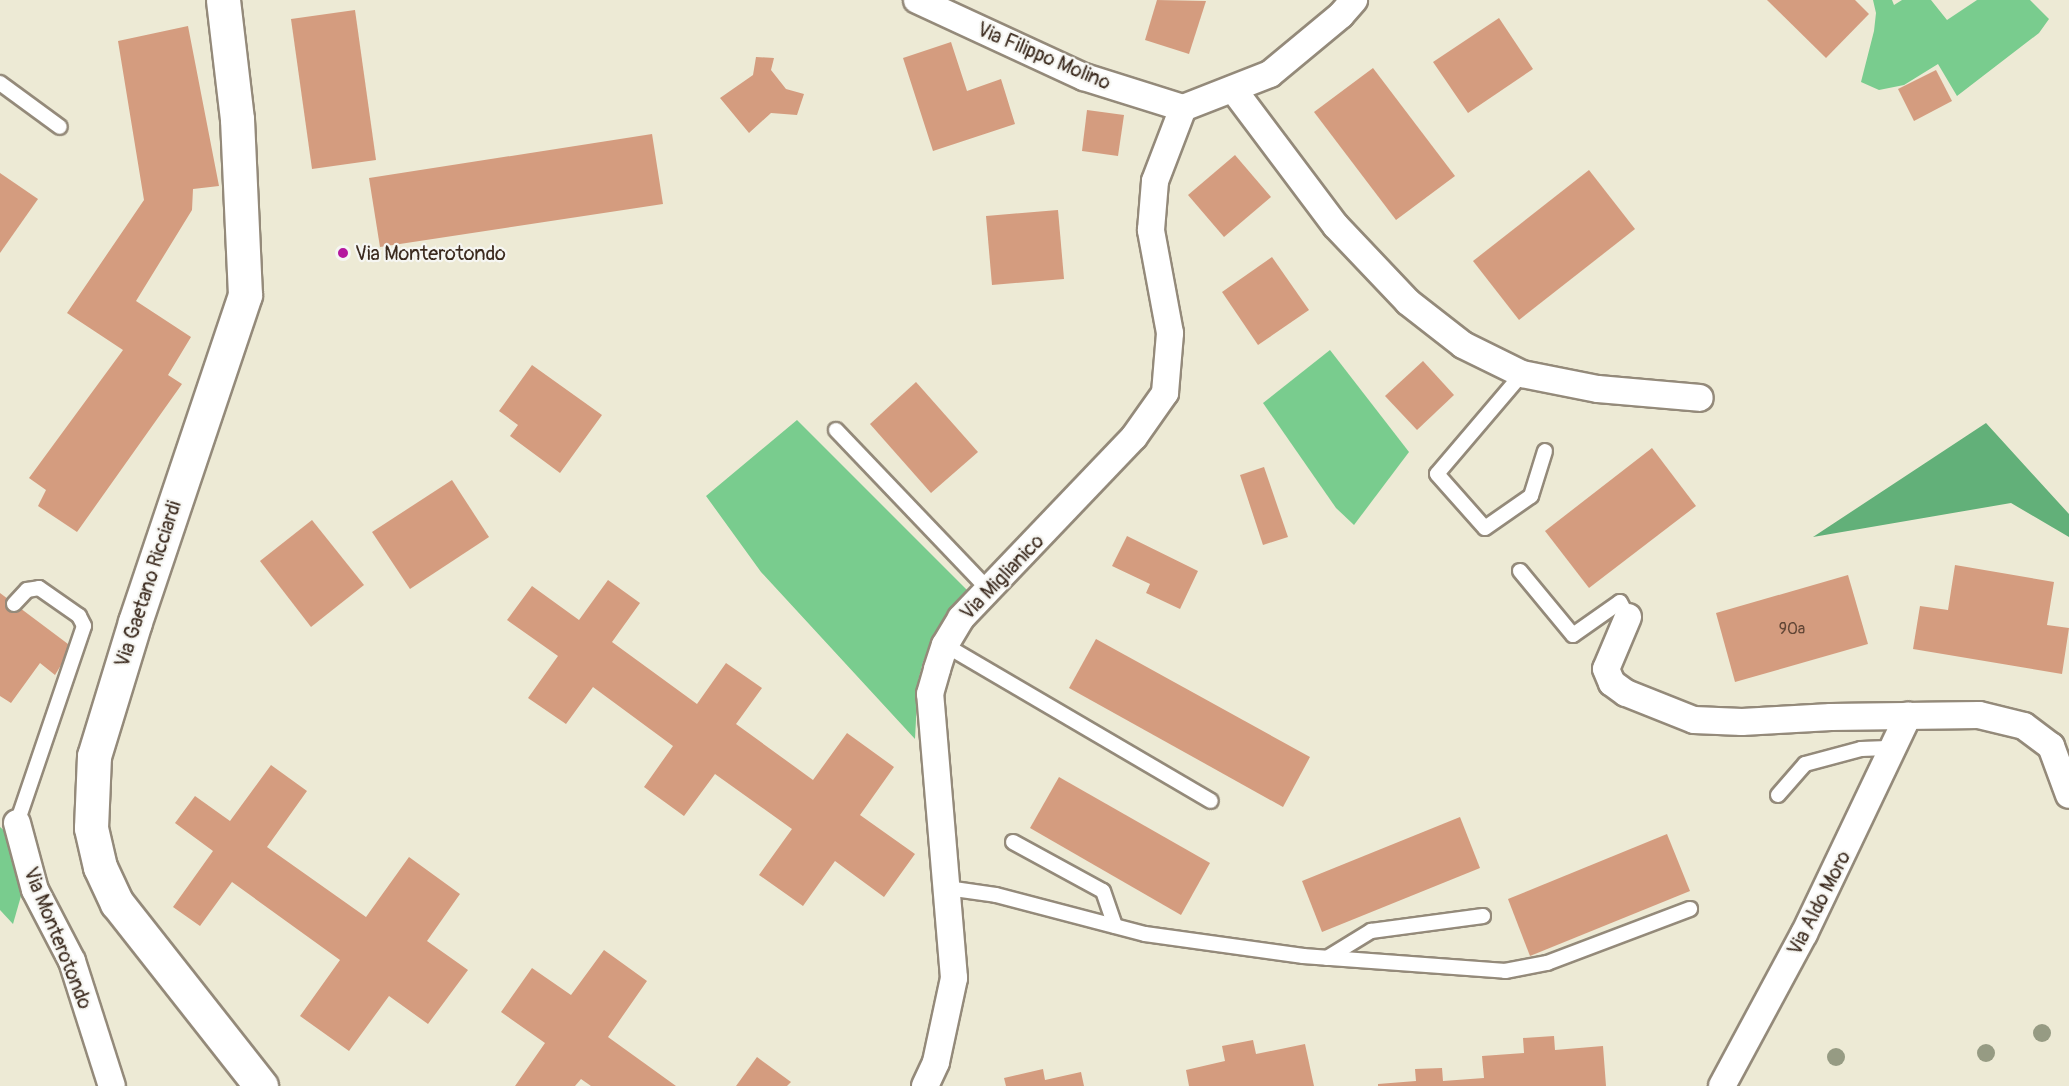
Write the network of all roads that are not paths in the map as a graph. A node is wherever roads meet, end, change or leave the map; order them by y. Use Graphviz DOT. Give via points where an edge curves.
graph roads {
  1 [pos="204,0"];
  2 [pos="223,0"];
  3 [pos="917,0"];
  4 [pos="1354,0"];
  5 [pos="227,35"];
  6 [pos="0,83"];
  7 [pos="1233,89"];
  8 [pos="1183,108"];
  9 [pos="60,127"];
  10 [pos="1522,374"];
  11 [pos="1700,398"];
  12 [pos="836,430"];
  13 [pos="1545,451"];
  14 [pos="1520,571"];
  15 [pos="989,590"];
  16 [pos="14,604"];
  17 [pos="1628,616"];
  18 [pos="945,645"];
  19 [pos="1908,716"];
  20 [pos="1894,748"];
  21 [pos="1778,795"];
  22 [pos="2069,795"];
  23 [pos="1211,801"];
  24 [pos="17,823"];
  25 [pos="1013,842"];
  26 [pos="947,888"];
  27 [pos="1690,909"];
  28 [pos="1483,916"];
  29 [pos="1115,926"];
  30 [pos="1327,958"];
  31 [pos="112,1086"];
  32 [pos="261,1086"];
  33 [pos="925,1086"];
  34 [pos="1722,1086"];
  1 -- 5 [label="street, Via Gaetano Ricciardi"];
  2 -- 5 [label="street, Via Gaetano Ricciardi"];
  3 -- 8 [label="street, Via Filippo Molino" via="1084,77"];
  4 -- 7 [label="street" via="1270,74"];
  5 -- 32 [label="street, Via Gaetano Ricciardi" via="237,119 245,296 94,756 91,828 100,867 117,903"];
  6 -- 9 [label="lane"];
  7 -- 8 [label="street"];
  7 -- 10 [label="street" via="1336,226 1408,302 1463,345"];
  8 -- 15 [label="street, Via Miglianico" via="1155,181 1151,230 1170,333 1165,393 1134,437"];
  10 -- 11 [label="street" via="1598,389"];
  10 -- 13 [label="lane" via="1437,474 1485,528 1531,496"];
  12 -- 15 [label="lane"];
  14 -- 17 [label="lane" via="1573,635 1620,602"];
  15 -- 18 [label="street, Via Miglianico" via="961,618"];
  16 -- 24 [label="lane" via="27,590 39,588 79,616 84,626"];
  17 -- 19 [label="street" via="1606,669 1612,683 1626,693 1694,720"];
  18 -- 23 [label="lane"];
  18 -- 26 [label="street, Via Miglianico" via="930,694"];
  19 -- 20 [label="street, Via Aldo Moro"];
  19 -- 22 [label="street" via="1979,715 2024,726 2051,746"];
  20 -- 21 [label="lane" via="1861,749 1805,764"];
  20 -- 34 [label="street, Via Aldo Moro" via="1804,934"];
  24 -- 31 [label="street, Via Monterotondo" via="35,890 72,961"];
  25 -- 29 [label="lane" via="1102,891"];
  26 -- 29 [label="lane" via="996,895"];
  26 -- 33 [label="street, Via Miglianico" via="954,978 936,1062"];
  27 -- 30 [label="lane" via="1546,963 1504,970"];
  28 -- 30 [label="lane" via="1371,931"];
  29 -- 30 [label="lane" via="1145,934"];
}
